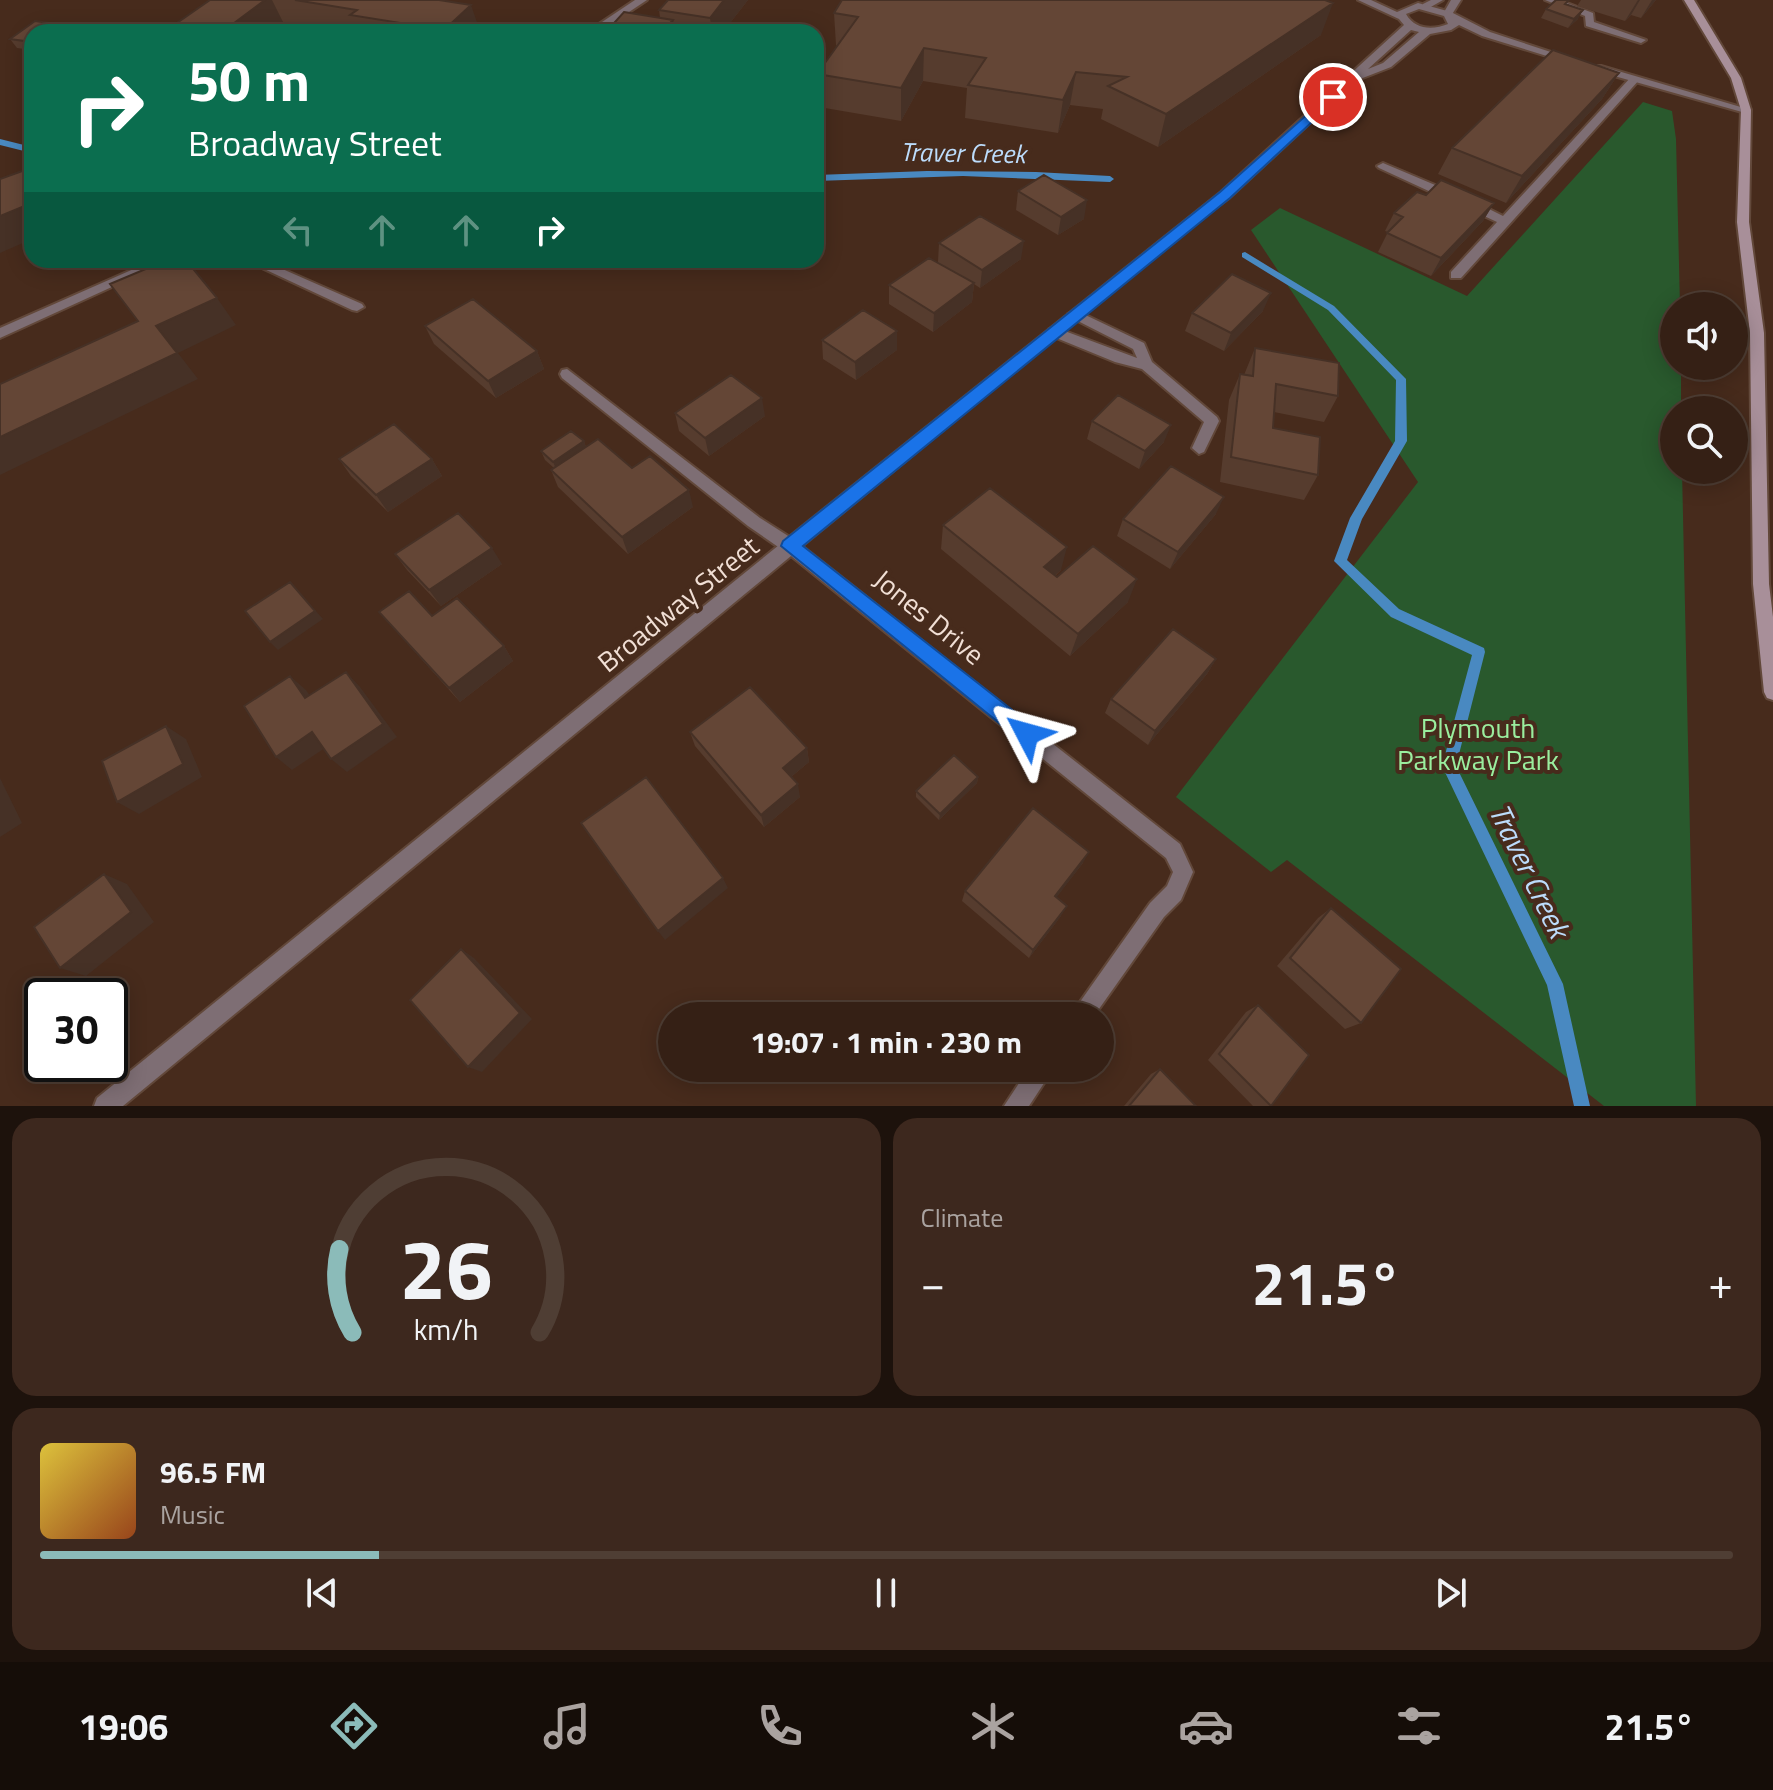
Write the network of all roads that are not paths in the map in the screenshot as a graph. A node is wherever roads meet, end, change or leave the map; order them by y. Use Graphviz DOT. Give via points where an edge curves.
graph roads {
  1 [pos="642,0"];
  2 [pos="1363,0"];
  3 [pos="1389,0"];
  4 [pos="1438,0"];
  5 [pos="1456,0"];
  6 [pos="1550,0"];
  7 [pos="1689,0"];
  8 [pos="1422,6"];
  9 [pos="1450,16"];
  10 [pos="1401,17"];
  11 [pos="604,24"];
  12 [pos="1410,25"];
  13 [pos="1444,30"];
  14 [pos="1427,31"];
  15 [pos="1641,40"];
  16 [pos="1524,47"];
  17 [pos="1354,78"];
  18 [pos="1635,79"];
  19 [pos="1746,110"];
  20 [pos="1383,166"];
  21 [pos="1505,221"];
  22 [pos="147,268"];
  23 [pos="269,268"];
  24 [pos="1456,275"];
  25 [pos="357,307"];
  26 [pos="1075,314"];
  27 [pos="1054,332"];
  28 [pos="0,333"];
  29 [pos="1146,365"];
  30 [pos="567,374"];
  31 [pos="1199,448"];
  32 [pos="790,546"];
  33 [pos="1773,692"];
  34 [pos="1091,1002"];
  35 [pos="1033,1082"];
  36 [pos="105,1106"];
  37 [pos="1015,1106"];
  1 -- 11 [label="street"];
  2 -- 10 [label="street"];
  3 -- 8 [label="street"];
  4 -- 8 [label="street"];
  5 -- 9 [label="street"];
  6 -- 15 [label="street" via="1590,15 1589,24"];
  7 -- 19 [label="main road" via="1736,78"];
  8 -- 9 [label="street"];
  8 -- 10 [label="street" via="1404,9"];
  9 -- 13 [label="street" via="1454,25"];
  9 -- 16 [label="street"];
  10 -- 12 [label="street"];
  12 -- 14 [label="street"];
  12 -- 17 [label="street, Broadway Street"];
  13 -- 14 [label="street"];
  13 -- 16 [label="street"];
  14 -- 17 [label="street, Broadway Street" via="1387,65"];
  16 -- 18 [label="street"];
  17 -- 26 [label="street, Broadway Street" via="1225,195"];
  18 -- 19 [label="street"];
  18 -- 21 [label="street"];
  19 -- 33 [label="main road" via="1743,222 1757,333 1761,584"];
  20 -- 21 [label="street"];
  21 -- 24 [label="street"];
  22 -- 28 [label="street"];
  23 -- 25 [label="street"];
  26 -- 27 [label="street, Broadway Street"];
  26 -- 29 [label="street" via="1139,346"];
  27 -- 29 [label="street"];
  27 -- 32 [label="street, Broadway Street"];
  29 -- 31 [label="street" via="1212,421"];
  30 -- 32 [label="street, Jones Drive"];
  32 -- 34 [label="street, Jones Drive" via="1173,851 1183,872 1174,893"];
  32 -- 36 [label="street, Broadway Street"];
  35 -- 37 [label="street"];
}
